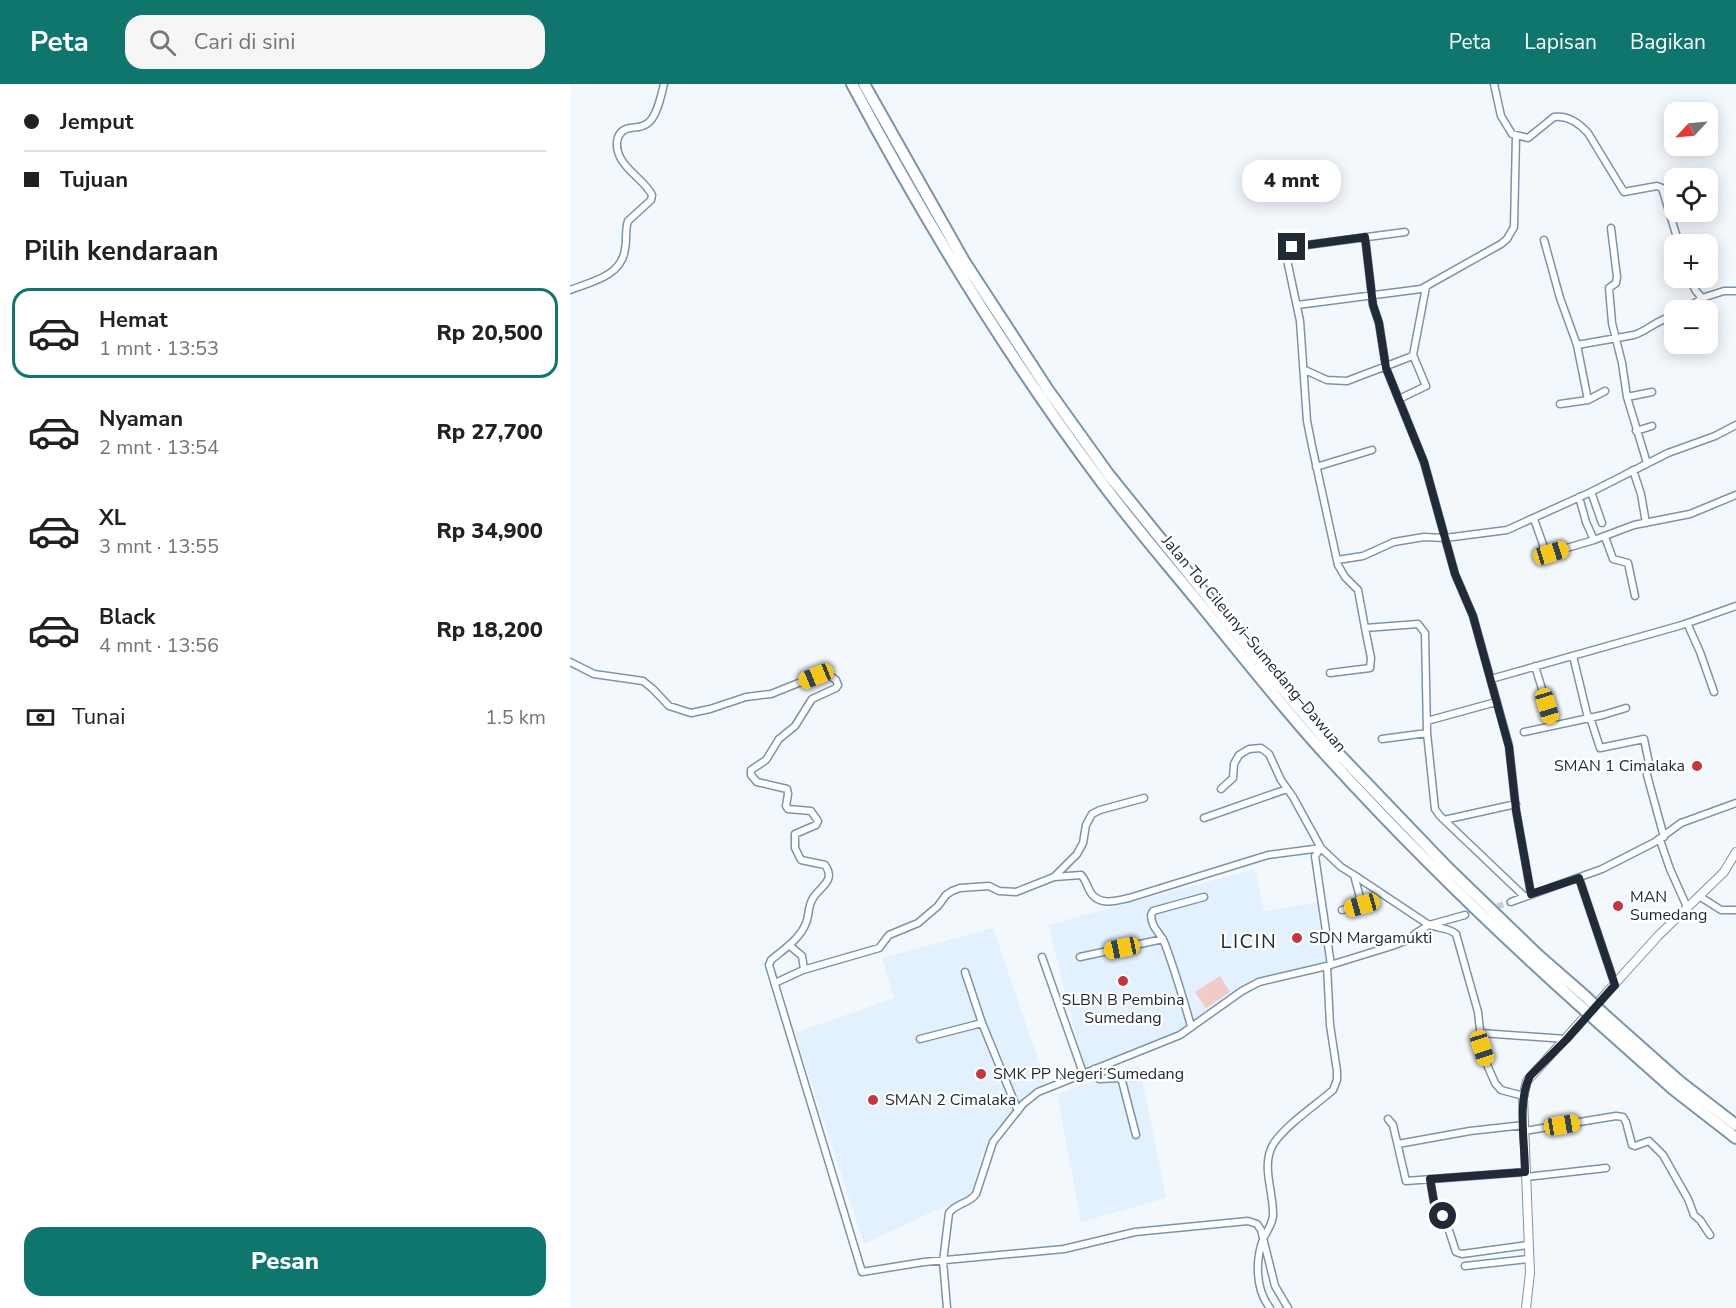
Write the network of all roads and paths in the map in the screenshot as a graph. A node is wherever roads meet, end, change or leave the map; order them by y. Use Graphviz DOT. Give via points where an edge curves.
graph roads {
  1 [pos="664,84"];
  2 [pos="852,84"];
  3 [pos="864,84"];
  4 [pos="1494,84"];
  5 [pos="1516,136"];
  6 [pos="1611,228"];
  7 [pos="1405,232"];
  8 [pos="1676,234"];
  9 [pos="1365,237"];
  10 [pos="1544,240"];
  11 [pos="1426,287"];
  12 [pos="1694,288"];
  13 [pos="570,290"];
  14 [pos="1736,291"];
  15 [pos="1372,295"];
  16 [pos="1702,298"];
  17 [pos="1699,300"];
  18 [pos="1297,305"];
  19 [pos="1664,319"];
  20 [pos="1615,338"];
  21 [pos="1577,345"];
  22 [pos="1413,355"];
  23 [pos="1386,368"];
  24 [pos="1305,370"];
  25 [pos="1605,391"];
  26 [pos="1652,392"];
  27 [pos="1627,397"];
  28 [pos="1399,399"];
  29 [pos="1588,400"];
  30 [pos="1560,404"];
  31 [pos="1736,425"];
  32 [pos="1652,426"];
  33 [pos="1636,431"];
  34 [pos="1372,450"];
  35 [pos="1647,464"];
  36 [pos="1316,467"];
  37 [pos="1633,470"];
  38 [pos="1591,492"];
  39 [pos="1736,495"];
  40 [pos="1579,497"];
  41 [pos="1534,519"];
  42 [pos="1646,522"];
  43 [pos="1602,523"];
  44 [pos="1605,537"];
  45 [pos="1445,538"];
  46 [pos="1594,540"];
  47 [pos="1337,560"];
  48 [pos="1635,596"];
  49 [pos="1736,606"];
  50 [pos="1687,623"];
  51 [pos="1365,628"];
  52 [pos="1573,656"];
  53 [pos="570,662"];
  54 [pos="1535,666"];
  55 [pos="1329,674"];
  56 [pos="1491,679"];
  57 [pos="1714,692"];
  58 [pos="1496,702"];
  59 [pos="1626,708"];
  60 [pos="1589,717"];
  61 [pos="1427,721"];
  62 [pos="1553,725"];
  63 [pos="1524,732"];
  64 [pos="1427,734"];
  65 [pos="1382,739"];
  66 [pos="1221,789"];
  67 [pos="1287,789"];
  68 [pos="1144,798"];
  69 [pos="1736,803"];
  70 [pos="1516,804"];
  71 [pos="1204,818"];
  72 [pos="1444,820"];
  73 [pos="1662,838"];
  74 [pos="1321,848"];
  75 [pos="1736,852"];
  76 [pos="1354,875"];
  77 [pos="1054,877"];
  78 [pos="1579,878"];
  79 [pos="1528,895"];
  80 [pos="1699,896"];
  81 [pos="1204,897"];
  82 [pos="1372,902"];
  83 [pos="1511,902"];
  84 [pos="1362,905"];
  85 [pos="1687,907"];
  86 [pos="1736,909"];
  87 [pos="1342,910"];
  88 [pos="1465,915"];
  89 [pos="1429,925"];
  90 [pos="1163,939"];
  91 [pos="789,945"];
  92 [pos="1042,957"];
  93 [pos="1080,957"];
  94 [pos="1329,965"];
  95 [pos="804,969"];
  96 [pos="966,972"];
  97 [pos="775,983"];
  98 [pos="1615,985"];
  99 [pos="1582,1000"];
  100 [pos="982,1023"];
  101 [pos="1191,1026"];
  102 [pos="1481,1032"];
  103 [pos="920,1039"];
  104 [pos="1567,1039"];
  105 [pos="1094,1069"];
  106 [pos="1083,1073"];
  107 [pos="1524,1096"];
  108 [pos="1018,1111"];
  109 [pos="1388,1119"];
  110 [pos="1524,1128"];
  111 [pos="1734,1134"];
  112 [pos="1136,1135"];
  113 [pos="1398,1144"];
  114 [pos="1606,1168"];
  115 [pos="1526,1174"];
  116 [pos="1430,1179"];
  117 [pos="1710,1235"];
  118 [pos="1264,1238"];
  119 [pos="1528,1245"];
  120 [pos="1529,1259"];
  121 [pos="943,1261"];
  122 [pos="1465,1266"];
  123 [pos="947,1308"];
  124 [pos="1270,1308"];
  125 [pos="1288,1308"];
  126 [pos="1526,1308"];
  1 -- 13 [label="street" via="650,122 626,129 617,140 620,156 650,190 651,200 628,220 620,265 604,277"];
  2 -- 99 [label="highway, Jalan Tol Cileunyi–Sumedang–Dawuan" via="955,266 1039,396 1101,482 1324,753 1438,873 1531,962"];
  3 -- 99 [label="highway, Jalan Tol Cileunyi–Sumedang–Dawuan" via="964,261 1109,476 1331,746"];
  4 -- 5 [label="street" via="1504,124"];
  5 -- 8 [label="street" via="1528,138 1556,116 1582,126 1624,192 1662,188"];
  5 -- 11 [label="street" via="1512,233 1501,244"];
  6 -- 20 [label="street" via="1617,279 1608,290"];
  7 -- 9 [label="street"];
  9 -- 15 [label="street"];
  9 -- 18 [label="street" via="1288,249"];
  10 -- 21 [label="street"];
  11 -- 15 [label="street"];
  11 -- 22 [label="street"];
  12 -- 16 [label="street"];
  14 -- 16 [label="street"];
  15 -- 18 [label="street"];
  15 -- 23 [label="street"];
  16 -- 17 [label="street"];
  18 -- 24 [label="street"];
  19 -- 20 [label="street" via="1639,334"];
  20 -- 21 [label="street"];
  20 -- 27 [label="street"];
  21 -- 29 [label="street"];
  22 -- 23 [label="street"];
  22 -- 28 [label="street" via="1426,387"];
  23 -- 24 [label="street" via="1342,382"];
  23 -- 28 [label="street"];
  24 -- 36 [label="street" via="1307,421"];
  25 -- 29 [label="street"];
  26 -- 27 [label="street"];
  27 -- 33 [label="street"];
  28 -- 45 [label="street" via="1424,462"];
  29 -- 30 [label="street"];
  31 -- 35 [label="street"];
  32 -- 33 [label="street"];
  33 -- 35 [label="street"];
  34 -- 36 [label="street"];
  35 -- 37 [label="street"];
  36 -- 47 [label="street"];
  37 -- 38 [label="street"];
  37 -- 42 [label="street"];
  38 -- 40 [label="street"];
  38 -- 43 [label="street"];
  39 -- 42 [label="street" via="1690,514"];
  40 -- 41 [label="street"];
  40 -- 46 [label="street"];
  41 -- 45 [label="street" via="1498,532"];
  41 -- 46 [label="street" via="1547,552"];
  42 -- 44 [label="street"];
  44 -- 46 [label="street"];
  44 -- 48 [label="street" via="1613,559 1628,563"];
  45 -- 47 [label="street" via="1394,542 1363,556"];
  45 -- 56 [label="street"];
  47 -- 51 [label="street" via="1345,577 1358,590"];
  49 -- 50 [label="street"];
  50 -- 52 [label="street"];
  50 -- 57 [label="street"];
  51 -- 55 [label="street" via="1370,668"];
  51 -- 61 [label="street" via="1418,624 1424,630"];
  52 -- 54 [label="street"];
  52 -- 60 [label="street"];
  53 -- 91 [label="street" via="594,674 643,681 669,706 691,712 771,694 816,676 829,675 836,680 838,687 812,699 766,760 751,770 757,782 787,789 788,809 811,811 818,822 795,834 795,848 801,860 825,865 830,877 812,900 804,929"];
  54 -- 56 [label="street"];
  54 -- 62 [label="street"];
  56 -- 58 [label="street"];
  58 -- 61 [label="street"];
  58 -- 70 [label="street" via="1512,761"];
  59 -- 60 [label="street"];
  60 -- 62 [label="street"];
  60 -- 73 [label="street" via="1600,748 1644,739 1647,775"];
  61 -- 64 [label="street"];
  62 -- 63 [label="street"];
  64 -- 65 [label="street"];
  64 -- 72 [label="street" via="1433,801"];
  66 -- 67 [label="street" via="1233,778 1236,758 1246,750 1261,748 1269,754"];
  67 -- 71 [label="street"];
  67 -- 74 [label="street"];
  68 -- 77 [label="street" via="1092,814 1077,854"];
  69 -- 73 [label="street" via="1688,820"];
  70 -- 72 [label="street"];
  70 -- 79 [label="street"];
  72 -- 79 [label="street"];
  73 -- 78 [label="street"];
  73 -- 85 [label="street" via="1668,864"];
  74 -- 76 [label="street"];
  74 -- 77 [label="street" via="1268,855 1109,902 1094,897 1081,875"];
  74 -- 94 [label="street" via="1315,856"];
  75 -- 80 [label="street" via="1724,872"];
  76 -- 84 [label="street"];
  76 -- 89 [label="street"];
  77 -- 95 [label="street" via="1016,892 989,886 956,889 918,923 889,935 879,948"];
  78 -- 79 [label="street"];
  78 -- 98 [label="street"];
  79 -- 83 [label="street"];
  80 -- 85 [label="street"];
  80 -- 86 [label="street" via="1721,910"];
  81 -- 90 [label="street" via="1152,912 1153,928"];
  82 -- 84 [label="street"];
  84 -- 87 [label="street"];
  85 -- 98 [label="street"];
  88 -- 89 [label="street"];
  89 -- 94 [label="street" via="1408,940"];
  89 -- 102 [label="street" via="1456,934"];
  90 -- 93 [label="street"];
  90 -- 101 [label="street"];
  91 -- 95 [label="street" via="802,956"];
  91 -- 97 [label="street" via="769,963"];
  92 -- 106 [label="street"];
  94 -- 101 [label="street" via="1259,982"];
  94 -- 118 [label="street" via="1330,1025 1337,1080 1333,1090 1275,1141 1268,1165 1272,1222"];
  95 -- 97 [label="street"];
  96 -- 100 [label="street"];
  97 -- 121 [label="street" via="862,1272"];
  98 -- 104 [label="street"];
  99 -- 111 [label="highway, Jalan Tol Cileunyi–Sumedang–Dawuan, bridge" via="1679,1081"];
  100 -- 103 [label="street"];
  100 -- 108 [label="street"];
  101 -- 105 [label="street" via="1180,1035"];
  102 -- 104 [label="street"];
  102 -- 107 [label="street" via="1482,1048 1497,1085 1505,1092"];
  104 -- 107 [label="street" via="1530,1076"];
  105 -- 106 [label="street"];
  105 -- 112 [label="street" via="1101,1080 1122,1081"];
  106 -- 108 [label="street" via="1038,1092"];
  107 -- 110 [label="street"];
  108 -- 121 [label="street" via="993,1142 973,1199 949,1213"];
  109 -- 113 [label="street"];
  110 -- 113 [label="street" via="1470,1131"];
  110 -- 115 [label="street"];
  110 -- 117 [label="street" via="1623,1117 1632,1145 1649,1141 1663,1155 1694,1215"];
  113 -- 116 [label="street" via="1405,1180"];
  114 -- 115 [label="street"];
  115 -- 116 [label="street"];
  115 -- 119 [label="street"];
  116 -- 119 [label="street" via="1436,1214 1446,1218 1456,1252"];
  118 -- 121 [label="street" via="1257,1224 1248,1221 1126,1233 1064,1249"];
  118 -- 124 [label="street" via="1259,1257 1260,1291"];
  118 -- 125 [label="street" via="1275,1286"];
  119 -- 120 [label="street"];
  120 -- 122 [label="street"];
  120 -- 126 [label="street"];
  121 -- 123 [label="street"];
}
